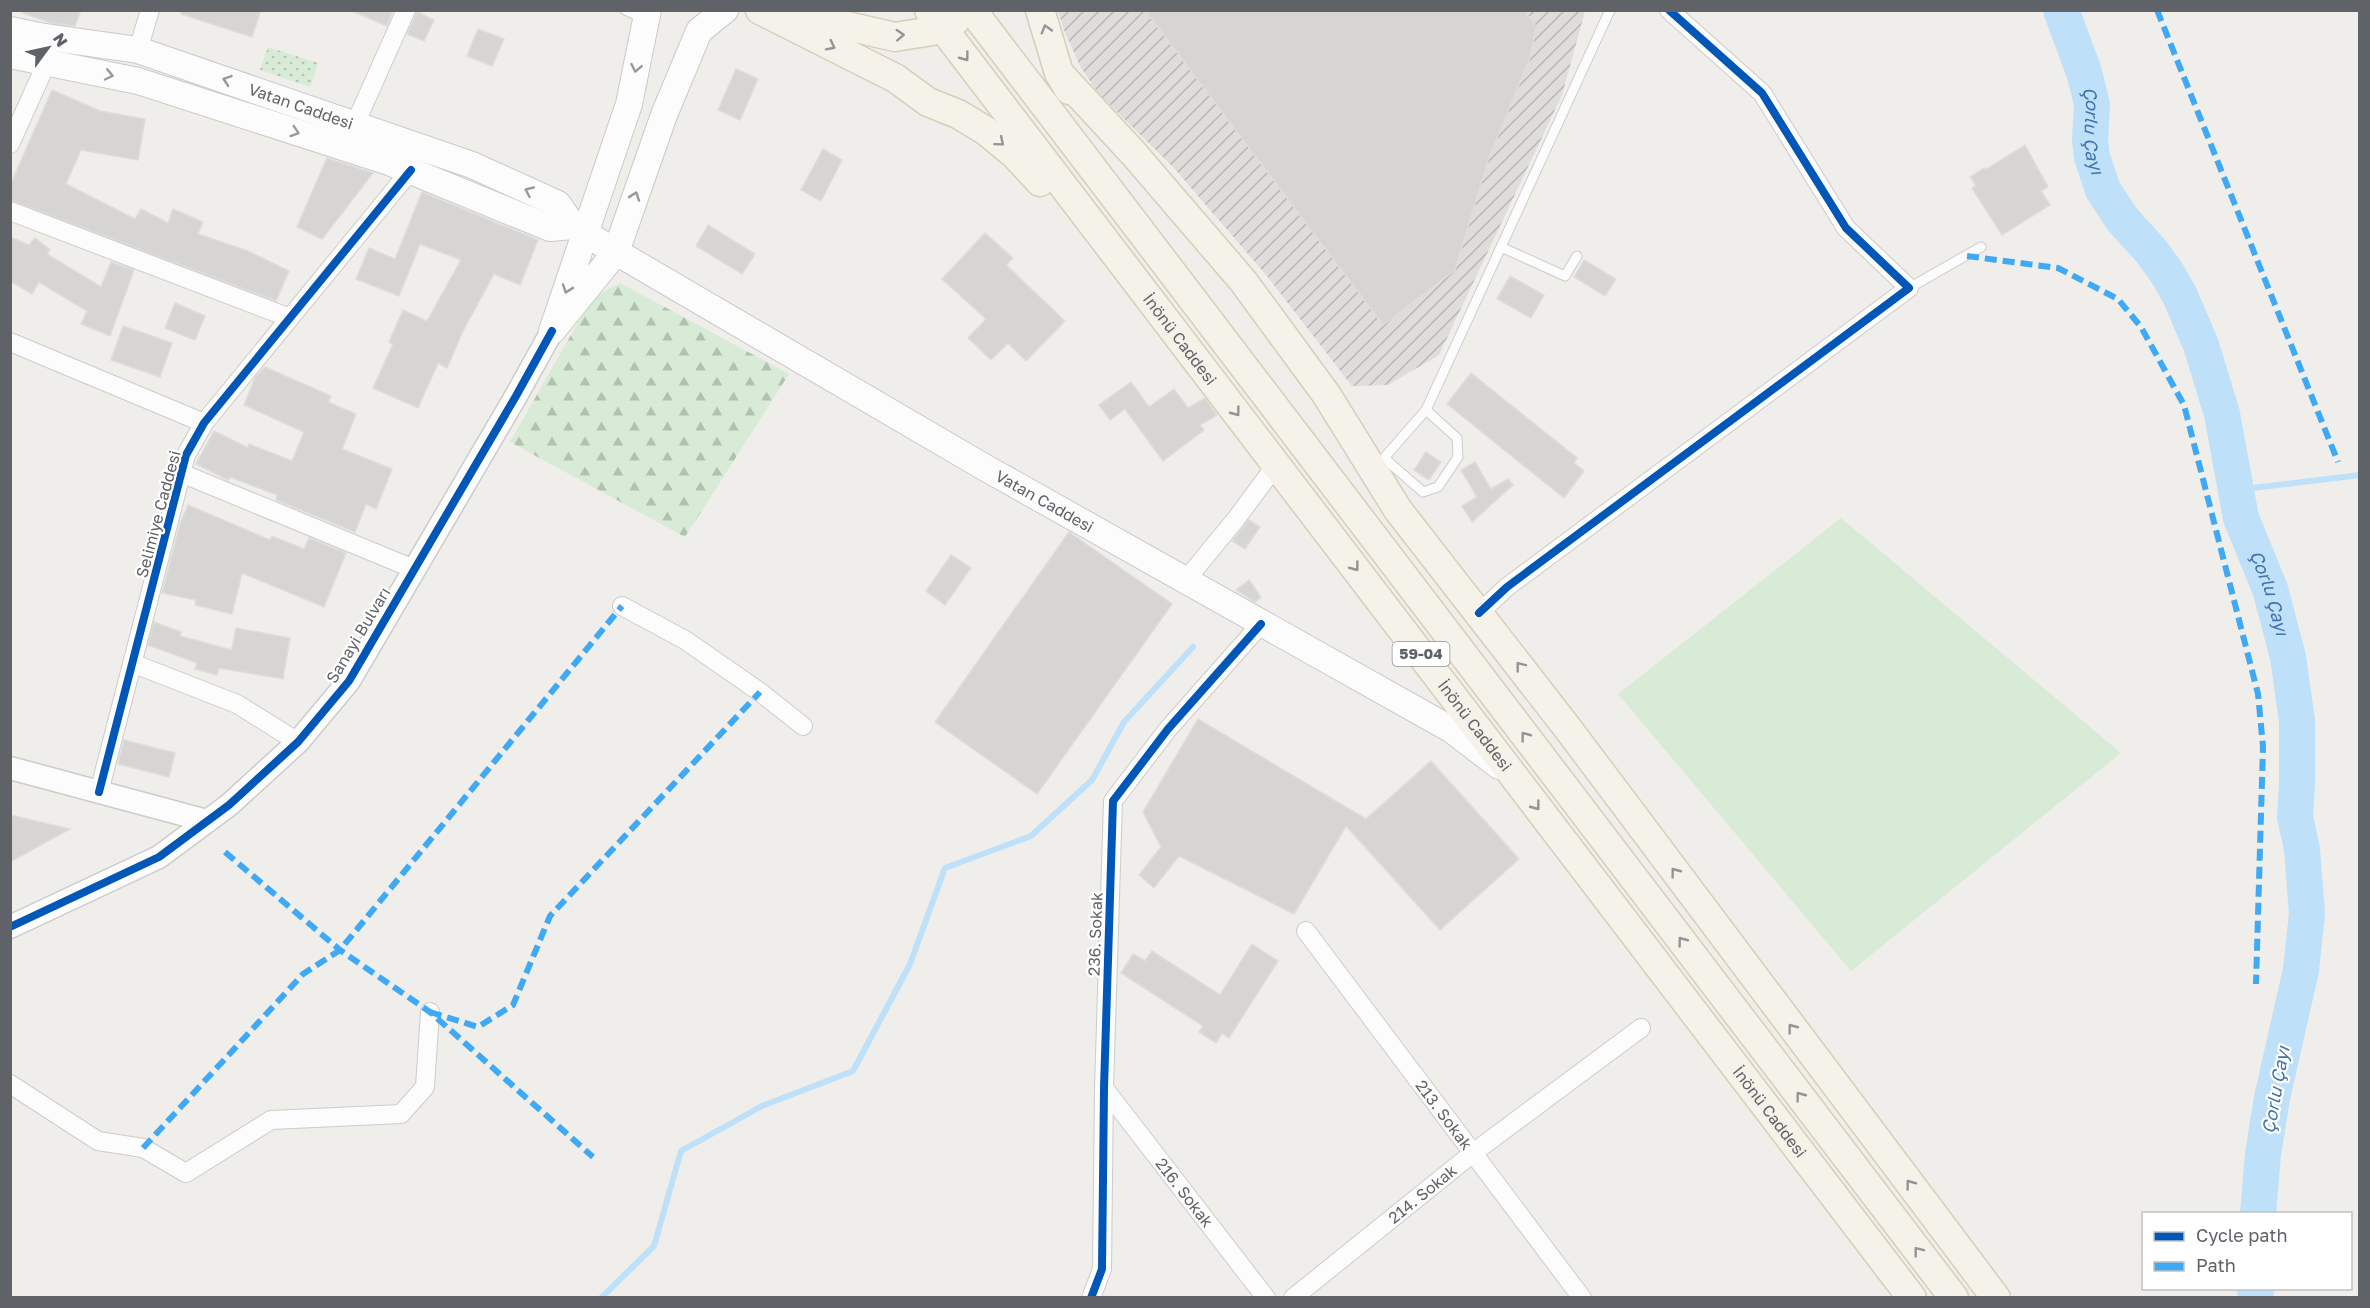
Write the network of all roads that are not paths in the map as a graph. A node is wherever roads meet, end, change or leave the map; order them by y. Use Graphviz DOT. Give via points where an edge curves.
graph roads {
  1 [pos="150,10"];
  2 [pos="405,10"];
  3 [pos="725,10"];
  4 [pos="760,10"];
  5 [pos="781,10"];
  6 [pos="966,10"];
  7 [pos="972,10"];
  8 [pos="1040,10"];
  9 [pos="1611,10"];
  10 [pos="1669,10"];
  11 [pos="640,13"];
  12 [pos="937,20"];
  13 [pos="10,30"];
  14 [pos="138,50"];
  15 [pos="10,55"];
  16 [pos="47,63"];
  17 [pos="1059,73"];
  18 [pos="355,124"];
  19 [pos="10,144"];
  20 [pos="411,170"];
  21 [pos="10,211"];
  22 [pos="579,229"];
  23 [pos="1501,247"];
  24 [pos="1981,247"];
  25 [pos="616,252"];
  26 [pos="1577,256"];
  27 [pos="1909,288"];
  28 [pos="290,318"];
  29 [pos="1206,318"];
  30 [pos="552,331"];
  31 [pos="1179,338"];
  32 [pos="10,342"];
  33 [pos="1426,410"];
  34 [pos="204,423"];
  35 [pos="1379,464"];
  36 [pos="1276,465"];
  37 [pos="181,473"];
  38 [pos="414,569"];
  39 [pos="1185,581"];
  40 [pos="622,606"];
  41 [pos="1479,613"];
  42 [pos="1261,624"];
  43 [pos="132,663"];
  44 [pos="803,726"];
  45 [pos="298,742"];
  46 [pos="10,768"];
  47 [pos="1516,779"];
  48 [pos="99,792"];
  49 [pos="207,821"];
  50 [pos="10,927"];
  51 [pos="1306,931"];
  52 [pos="430,1012"];
  53 [pos="1641,1028"];
  54 [pos="1104,1088"];
  55 [pos="13,1089"];
  56 [pos="1473,1153"];
  57 [pos="1090,1298"];
  58 [pos="1266,1298"];
  59 [pos="1293,1298"];
  60 [pos="1582,1298"];
  61 [pos="1912,1298"];
  62 [pos="1954,1298"];
  63 [pos="1996,1298"];
  1 -- 14 [label="street"];
  2 -- 18 [label="street"];
  25 -- 3 [label="main road, one-way" via="664,115 699,30"];
  4 -- 31 [label="main road, one-way" via="895,78 928,102 986,131 1015,155"];
  5 -- 12 [label="main road, one-way" via="895,37"];
  6 -- 12 [label="main road"];
  7 -- 29 [label="main road, 59-04"];
  17 -- 8 [label="main road, one-way"];
  9 -- 23 [label="lane"];
  10 -- 27 [label="street" via="1762,93 1846,228"];
  11 -- 22 [label="main road, one-way" via="629,104"];
  12 -- 31 [label="main road, İnönü Caddesi / 59-04, one-way"];
  13 -- 14 [label="main road, Vatan Caddesi"];
  18 -- 14 [label="main road, Vatan Caddesi, one-way"];
  15 -- 16 [label="main road, Vatan Caddesi"];
  16 -- 19 [label="street"];
  16 -- 20 [label="main road, Vatan Caddesi, one-way" via="138,81"];
  17 -- 29 [label="main road"];
  17 -- 35 [label="main road" via="1243,281"];
  22 -- 18 [label="main road, Vatan Caddesi, one-way" via="558,204 472,165"];
  20 -- 22 [label="main road, Vatan Caddesi" via="550,228"];
  20 -- 28 [label="street, Selimiye Caddesi"];
  21 -- 28 [label="street"];
  22 -- 25 [label="main road, Vatan Caddesi"];
  22 -- 30 [label="main road, one-way"];
  23 -- 26 [label="lane" via="1565,276"];
  23 -- 33 [label="lane"];
  24 -- 27 [label="lane"];
  25 -- 30 [label="main road"];
  25 -- 39 [label="main road, Vatan Caddesi"];
  27 -- 41 [label="street" via="1507,587"];
  28 -- 34 [label="street, Selimiye Caddesi"];
  62 -- 29 [label="main road, 59-04, one-way"];
  30 -- 38 [label="street, Sanayi Bulvarı"];
  31 -- 36 [label="main road, İnönü Caddesi / 59-04, one-way"];
  32 -- 34 [label="street"];
  33 -- 35 [label="lane"];
  33 -- 35 [label="lane" via="1457,438 1458,457 1438,487 1423,492"];
  34 -- 37 [label="street, Selimiye Caddesi"];
  35 -- 41 [label="main road" via="1398,510"];
  36 -- 39 [label="street"];
  36 -- 47 [label="main road, İnönü Caddesi / 59-04, one-way"];
  37 -- 38 [label="street"];
  37 -- 43 [label="street, Selimiye Caddesi"];
  38 -- 45 [label="street, Sanayi Bulvarı" via="349,681"];
  39 -- 42 [label="main road, Vatan Caddesi"];
  40 -- 44 [label="street" via="685,639"];
  63 -- 41 [label="main road, one-way"];
  42 -- 47 [label="main road, Vatan Caddesi" via="1452,730"];
  42 -- 54 [label="street, 236. Sokak" via="1168,729 1113,801"];
  43 -- 45 [label="street" via="237,704"];
  43 -- 48 [label="street, Selimiye Caddesi"];
  45 -- 49 [label="street, Sanayi Bulvarı"];
  46 -- 48 [label="street"];
  47 -- 61 [label="main road, İnönü Caddesi / 59-04, one-way"];
  48 -- 49 [label="street"];
  49 -- 50 [label="street, Sanayi Bulvarı" via="159,856"];
  51 -- 56 [label="street, 213. Sokak"];
  52 -- 55 [label="street" via="425,1087 401,1114 271,1120 186,1173 143,1148 98,1141"];
  53 -- 56 [label="street, 214. Sokak"];
  54 -- 57 [label="street, 236. Sokak" via="1102,1269"];
  54 -- 58 [label="street, 216. Sokak"];
  56 -- 59 [label="street, 214. Sokak"];
  56 -- 60 [label="street, 213. Sokak"];
}
